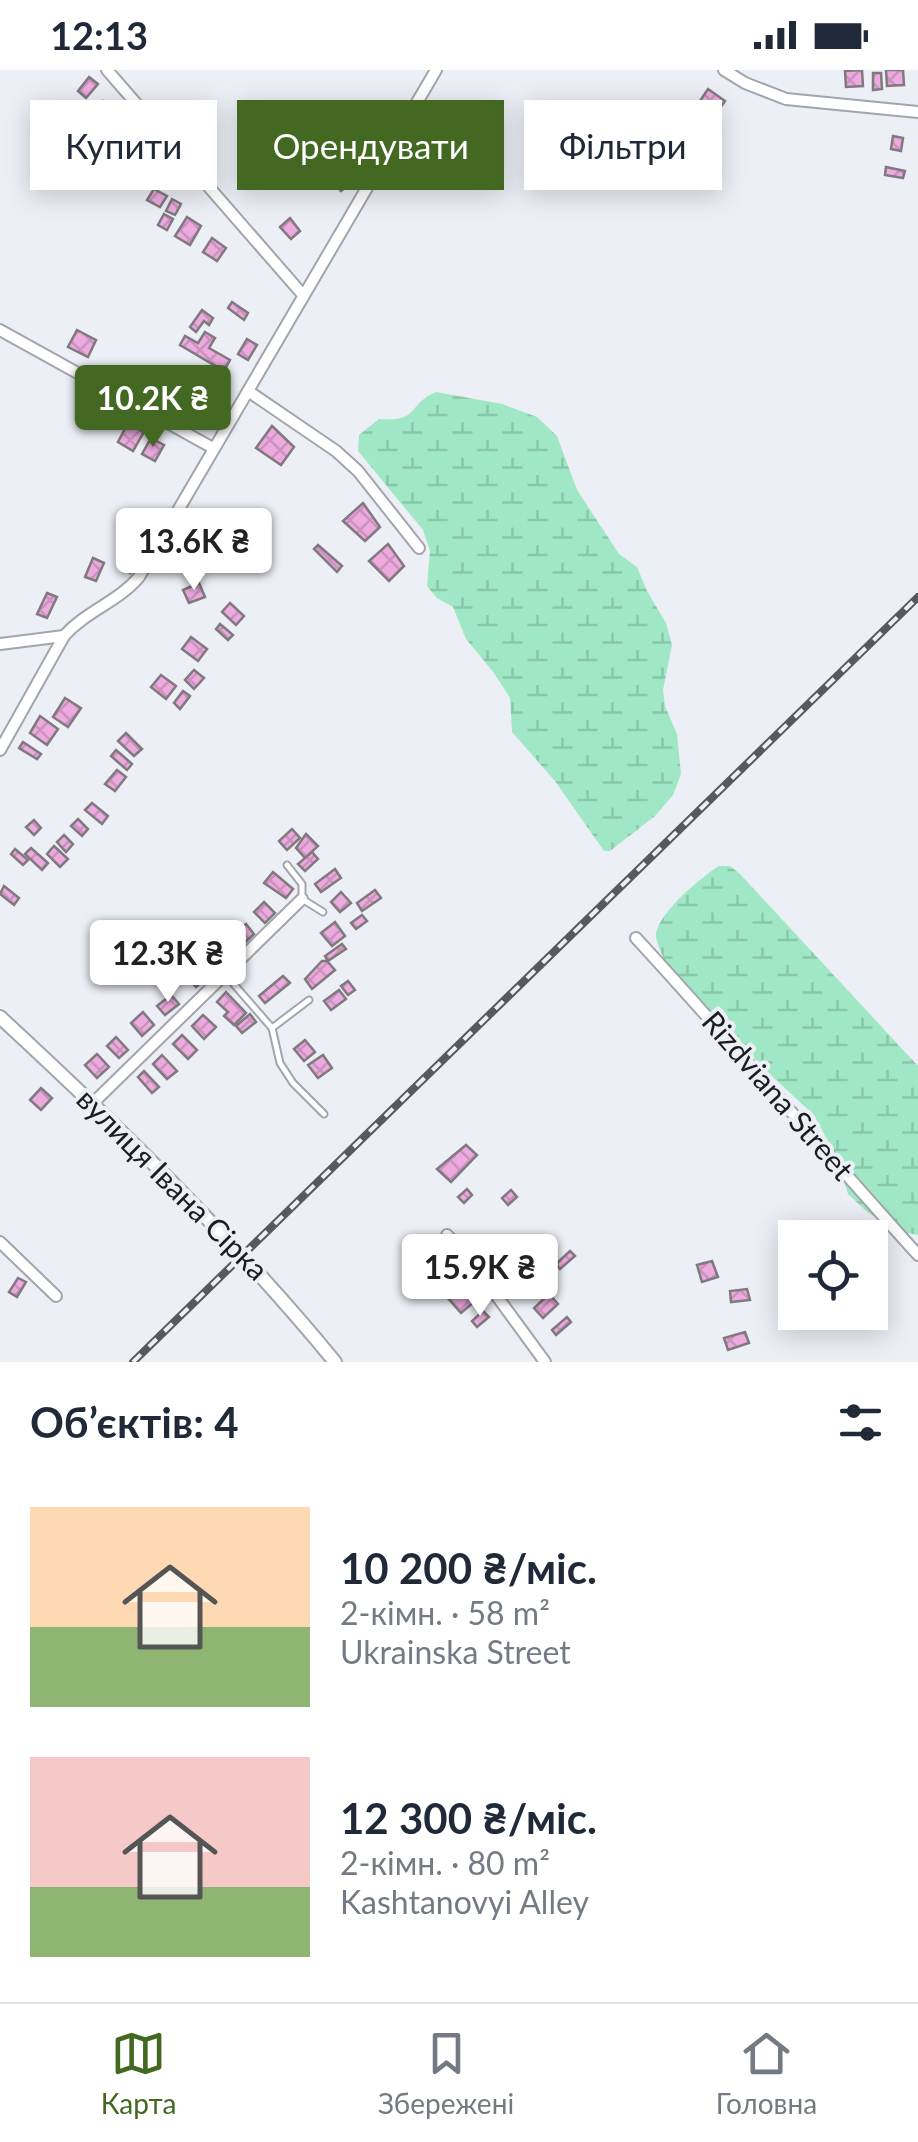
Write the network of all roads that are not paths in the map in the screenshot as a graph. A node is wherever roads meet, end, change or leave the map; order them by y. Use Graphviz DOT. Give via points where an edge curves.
graph roads {
  1 [pos="108,70"];
  2 [pos="436,70"];
  3 [pos="724,70"];
  4 [pos="918,112"];
  5 [pos="303,295"];
  6 [pos="0,330"];
  7 [pos="248,391"];
  8 [pos="214,448"];
  9 [pos="419,548"];
  10 [pos="64,636"];
  11 [pos="0,644"];
  12 [pos="0,750"];
  13 [pos="286,865"];
  14 [pos="302,899"];
  15 [pos="324,912"];
  16 [pos="636,938"];
  17 [pos="225,974"];
  18 [pos="309,1000"];
  19 [pos="0,1017"];
  20 [pos="272,1028"];
  21 [pos="93,1102"];
  22 [pos="324,1114"];
  23 [pos="447,1234"];
  24 [pos="0,1242"];
  25 [pos="918,1255"];
  26 [pos="56,1296"];
  27 [pos="335,1362"];
  28 [pos="545,1362"];
  1 -- 5 [label="street"];
  2 -- 5 [label="street"];
  3 -- 4 [label="street" via="786,100"];
  5 -- 7 [label="street"];
  6 -- 8 [label="street"];
  7 -- 8 [label="street"];
  7 -- 9 [label="street" via="358,471"];
  8 -- 10 [label="street" via="139,577"];
  10 -- 11 [label="street"];
  10 -- 12 [label="street"];
  13 -- 14 [label="lane" via="302,884"];
  14 -- 15 [label="lane"];
  14 -- 17 [label="street"];
  16 -- 25 [label="street, Rizdviana Street"];
  17 -- 20 [label="lane"];
  17 -- 21 [label="street"];
  18 -- 20 [label="lane"];
  19 -- 21 [label="street, вулиця Івана Сірка"];
  20 -- 22 [label="lane" via="284,1069"];
  21 -- 27 [label="street, вулиця Івана Сірка" via="228,1237"];
  23 -- 28 [label="street"];
  24 -- 26 [label="street"];
}
